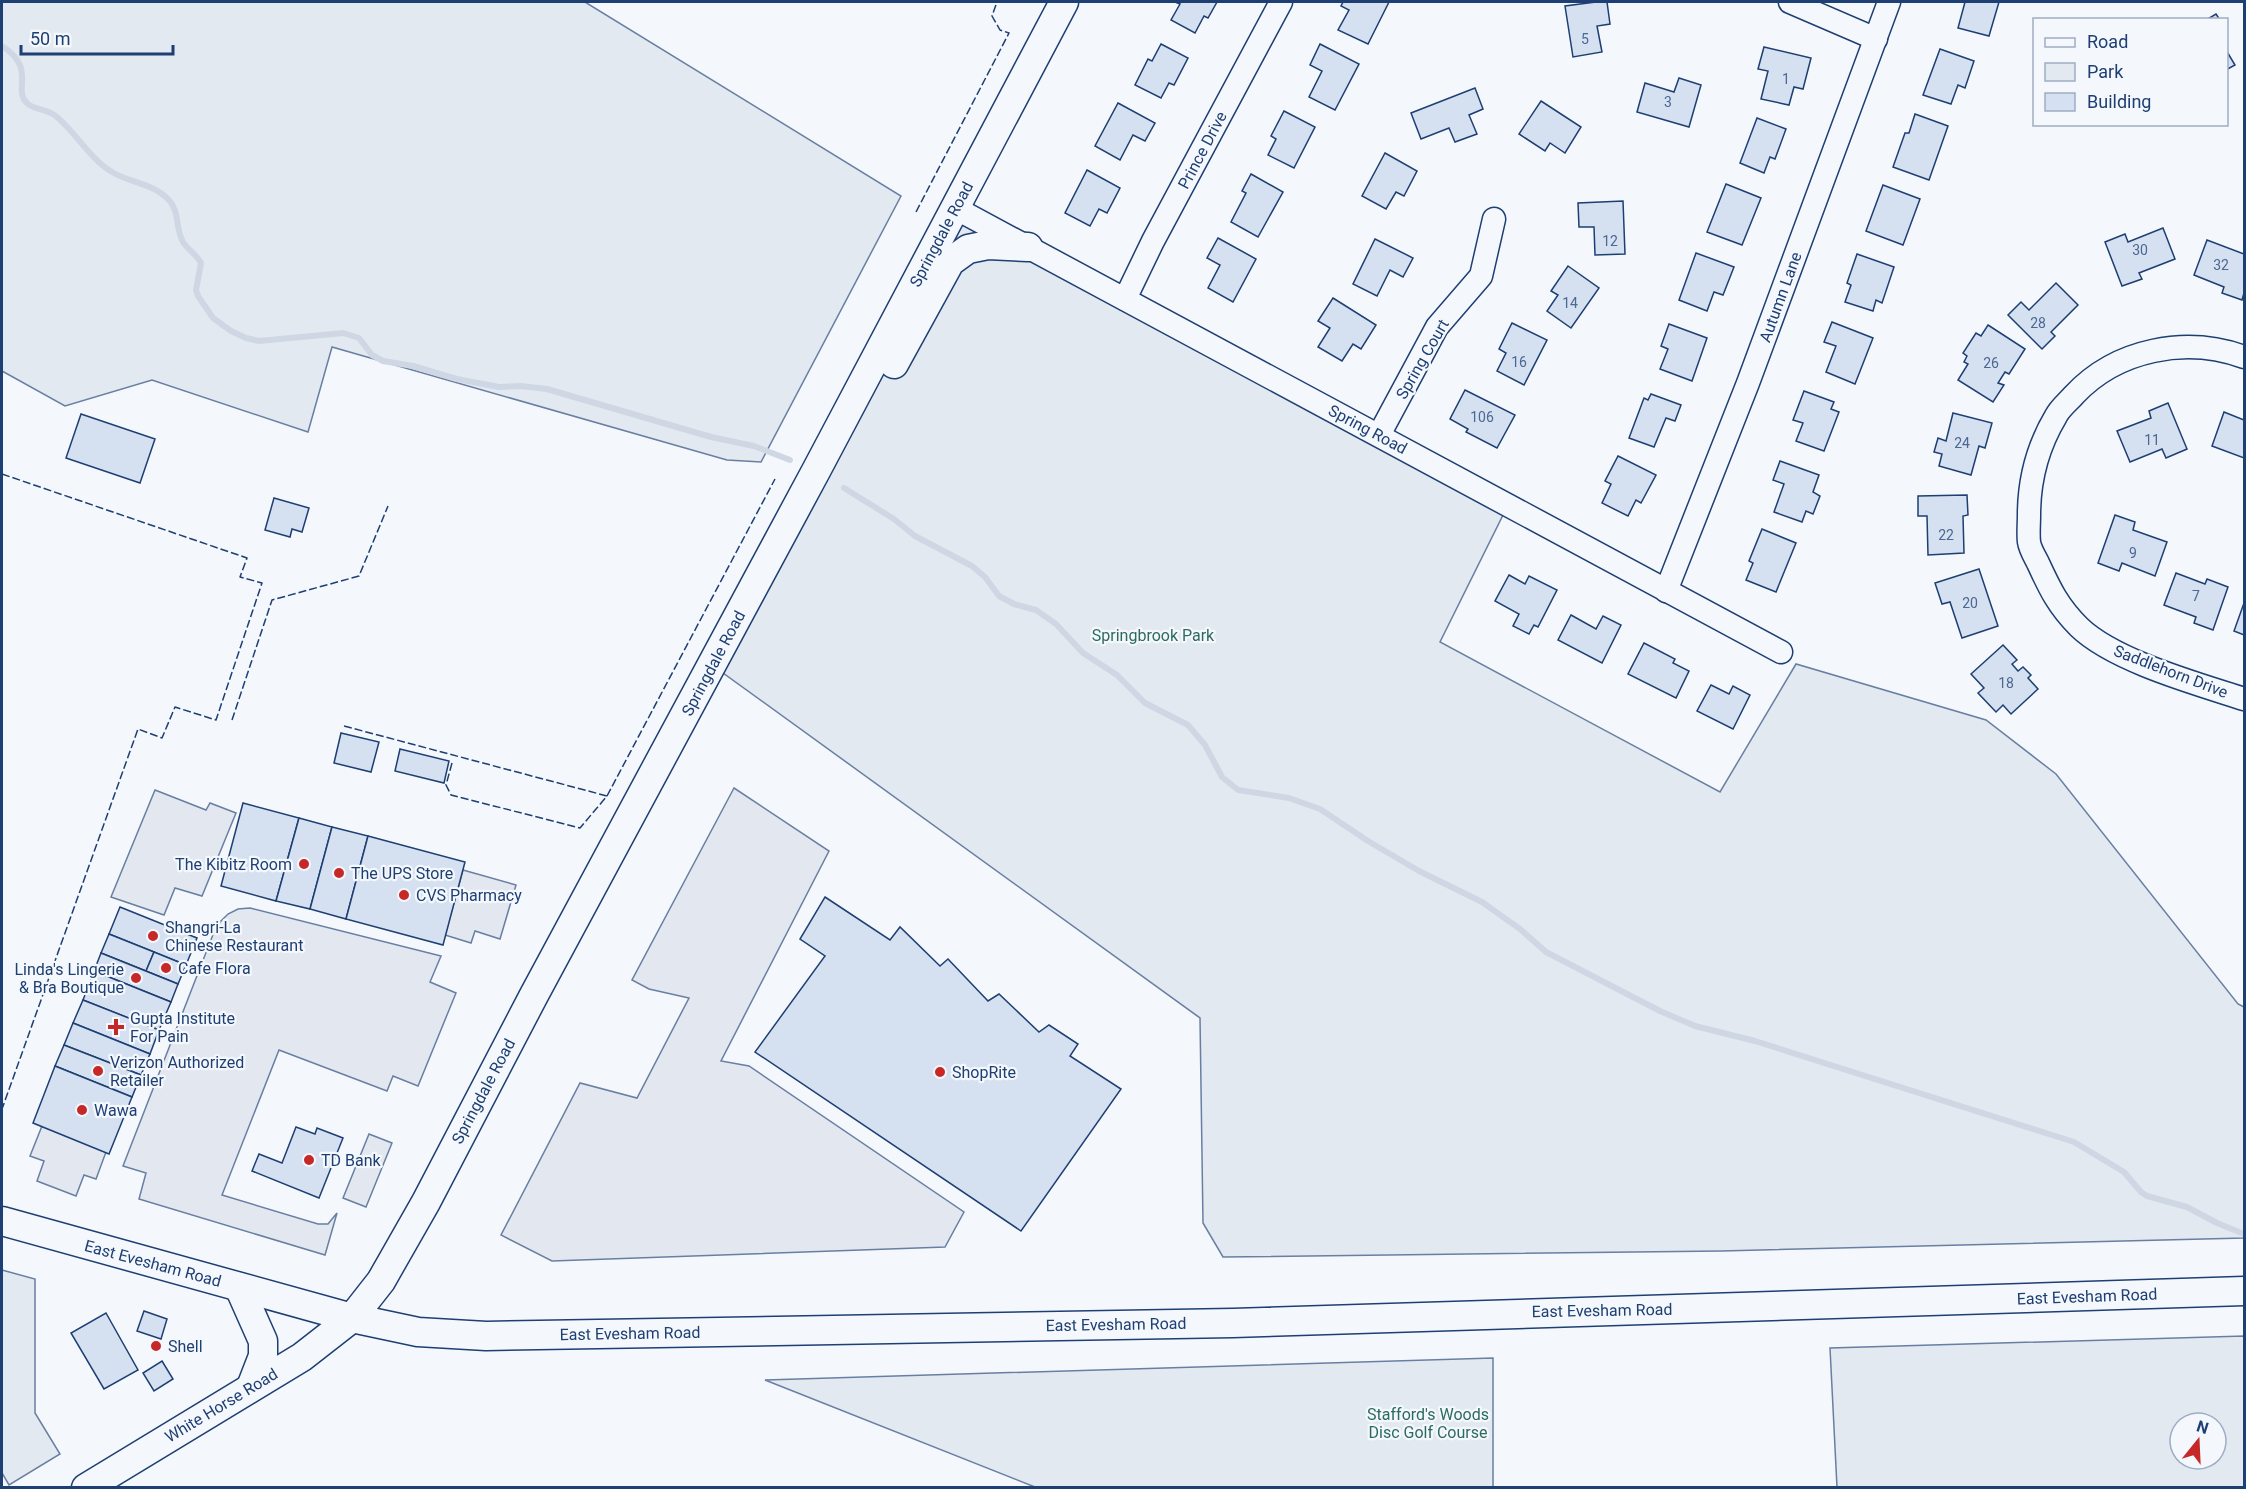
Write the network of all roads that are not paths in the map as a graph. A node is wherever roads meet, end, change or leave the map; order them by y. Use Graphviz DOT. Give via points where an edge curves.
graph roads {
  1 [pos="1064,2"];
  2 [pos="1281,2"];
  3 [pos="1790,2"];
  4 [pos="1889,2"];
  5 [pos="1876,39"];
  6 [pos="955,208"];
  7 [pos="1494,219"];
  8 [pos="1028,247"];
  9 [pos="1125,299"];
  10 [pos="2244,357"];
  11 [pos="845,417"];
  12 [pos="1379,435"];
  13 [pos="1666,591"];
  14 [pos="1781,652"];
  15 [pos="2244,699"];
  16 [pos="2,1221"];
  17 [pos="239,1287"];
  18 [pos="2244,1291"];
  19 [pos="352,1318"];
  20 [pos="251,1387"];
  21 [pos="86,1488"];
  1 -- 6 [label="main road, Springdale Road"];
  2 -- 9 [label="street, Prince Drive"];
  3 -- 5 [label="street"];
  4 -- 5 [label="street, Autumn Lane"];
  5 -- 13 [label="street, Autumn Lane"];
  6 -- 8 [label="street, Spring Road"];
  6 -- 11 [label="main road, Springdale Road"];
  7 -- 12 [label="street, Spring Court" via="1481,276 1437,327"];
  8 -- 9 [label="street, Spring Road"];
  8 -- 11 [label="main road" via="988,245 968,249 950,262 878,394"];
  9 -- 12 [label="street, Spring Road"];
  10 -- 15 [label="street, Saddlehorn Drive" via="2223,350 2156,349 2123,360 2085,383 2057,414 2038,453 2029,494 2029,543 2053,596 2080,628 2098,642 2168,673"];
  11 -- 19 [label="main road, Springdale Road" via="426,1202 381,1281"];
  12 -- 13 [label="street, Spring Road"];
  13 -- 14 [label="street, Spring Road"];
  16 -- 17 [label="main road, East Evesham Road"];
  17 -- 19 [label="main road, East Evesham Road"];
  17 -- 20 [label="main road" via="263,1341 263,1356"];
  18 -- 19 [label="main road, East Evesham Road" via="1233,1323 502,1336 418,1332"];
  19 -- 20 [label="main road, White Horse Road" via="302,1356"];
  20 -- 21 [label="main road, White Horse Road"];
}
